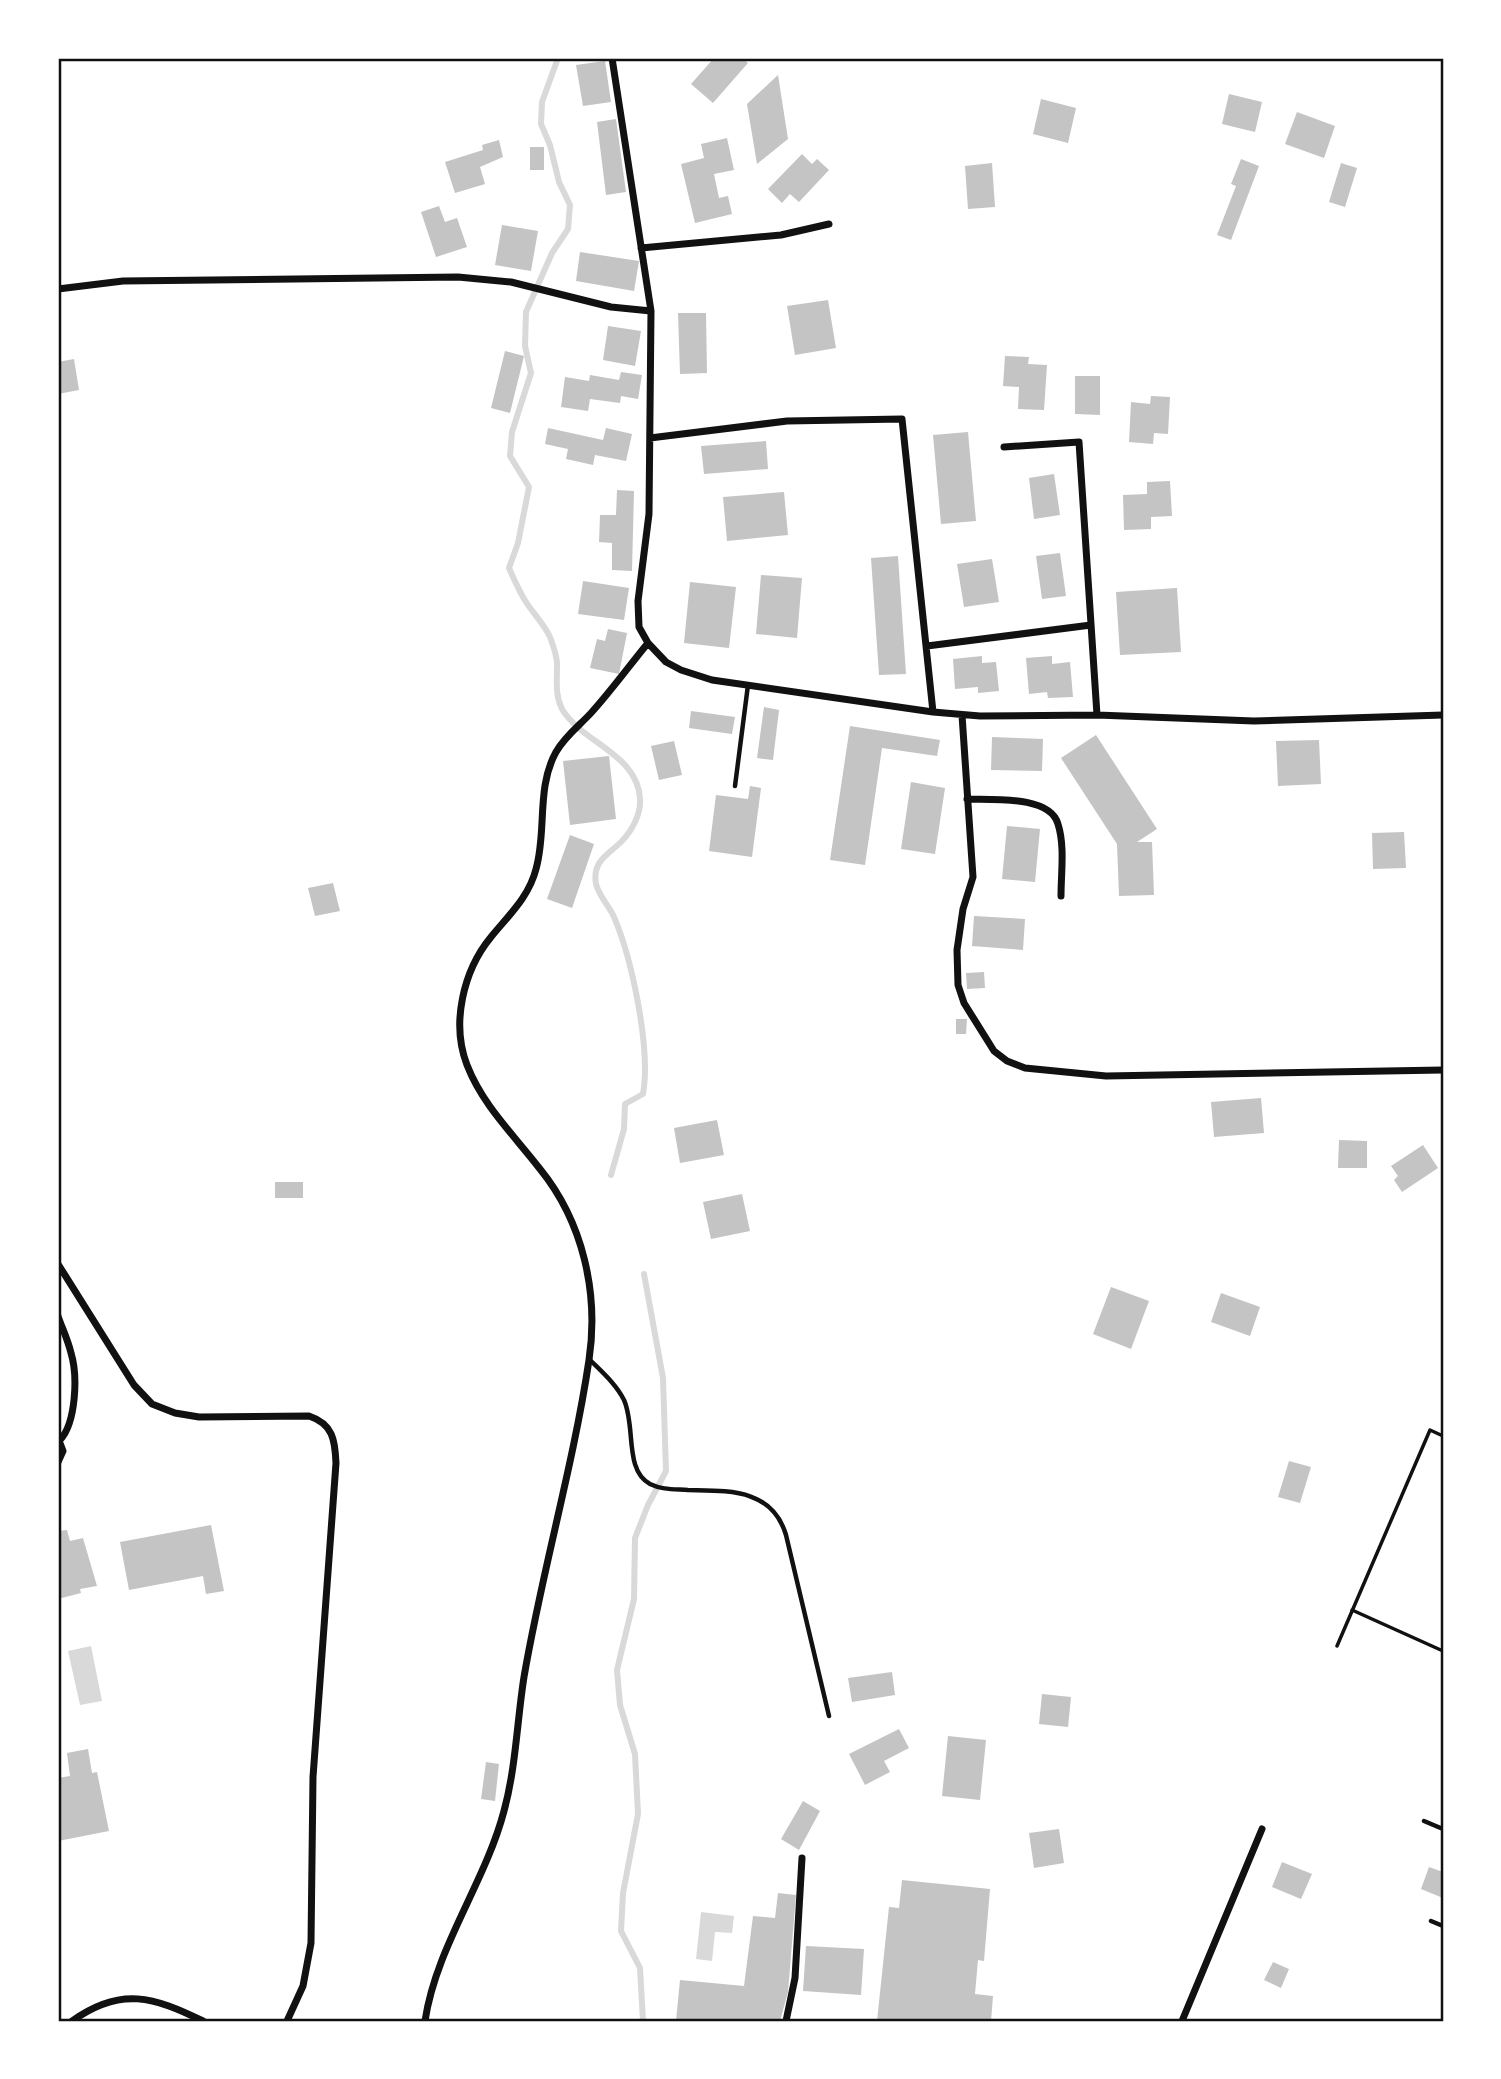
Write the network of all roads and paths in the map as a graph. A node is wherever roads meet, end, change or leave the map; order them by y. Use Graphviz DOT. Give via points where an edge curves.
graph roads {
  1 [pos="612,58"];
  2 [pos="829,224"];
  3 [pos="641,248"];
  4 [pos="58,289"];
  5 [pos="651,311"];
  6 [pos="650,438"];
  7 [pos="1004,447"];
  8 [pos="1091,625"];
  9 [pos="648,643"];
  10 [pos="927,646"];
  11 [pos="748,685"];
  12 [pos="933,712"];
  13 [pos="962,715"];
  14 [pos="1097,715"];
  15 [pos="1443,715"];
  16 [pos="735,786"];
  17 [pos="967,799"];
  18 [pos="1060,896"];
  19 [pos="1443,1070"];
  20 [pos="58,1264"];
  21 [pos="58,1316"];
  22 [pos="589,1359"];
  23 [pos="1443,1436"];
  24 [pos="59,1439"];
  25 [pos="58,1462"];
  26 [pos="1352,1610"];
  27 [pos="1337,1646"];
  28 [pos="1443,1651"];
  29 [pos="830,1716"];
  30 [pos="1424,1821"];
  31 [pos="1262,1829"];
  32 [pos="1443,1829"];
  33 [pos="802,1858"];
  34 [pos="1432,1921"];
  35 [pos="1443,1926"];
  36 [pos="72,2021"];
  37 [pos="203,2021"];
  38 [pos="287,2021"];
  39 [pos="425,2021"];
  40 [pos="786,2021"];
  41 [pos="1182,2021"];
  1 -- 3 [label="street"];
  2 -- 3 [label="street" via="781,235"];
  3 -- 5 [label="street"];
  4 -- 5 [label="street" via="123,281 471,278"];
  5 -- 6 [label="street"];
  6 -- 9 [label="street" via="649,514 638,612 639,627"];
  6 -- 10 [label="street" via="788,422 902,419"];
  7 -- 8 [label="street" via="1079,442"];
  8 -- 10 [label="street"];
  8 -- 14 [label="street"];
  9 -- 11 [label="street" via="681,670"];
  9 -- 22 [label="street" via="559,746 547,771 534,877 474,963 460,1025 474,1081 507,1131 552,1185 578,1235 590,1298"];
  10 -- 12 [label="street"];
  11 -- 12 [label="street"];
  11 -- 16 [label="lane"];
  12 -- 13 [label="street"];
  13 -- 14 [label="street"];
  13 -- 17 [label="street"];
  14 -- 15 [label="street" via="1254,721"];
  17 -- 18 [label="street" via="1038,804 1055,816 1061,838"];
  17 -- 19 [label="street" via="973,877 959,936 958,985 964,1003 995,1051 1007,1061 1025,1068 1105,1076"];
  20 -- 38 [label="street" via="134,1385 152,1404 199,1417 309,1416 334,1434 337,1462 313,1777 311,1943 303,1986"];
  21 -- 24 [label="street" via="73,1364 72,1418 67,1433"];
  22 -- 29 [label="lane" via="621,1394 631,1421 634,1466 643,1478 667,1489 749,1496 780,1517"];
  22 -- 39 [label="street" via="524,1676 504,1811 435,1979"];
  23 -- 26 [label="path" via="1430,1430"];
  24 -- 25 [label="street" via="63,1451"];
  26 -- 27 [label="path"];
  26 -- 28 [label="path"];
  30 -- 32 [label="lane"];
  31 -- 41 [label="street"];
  33 -- 40 [label="street" via="794,1978"];
  34 -- 35 [label="lane"];
  36 -- 37 [label="street" via="114,2000 141,1998"];
}
